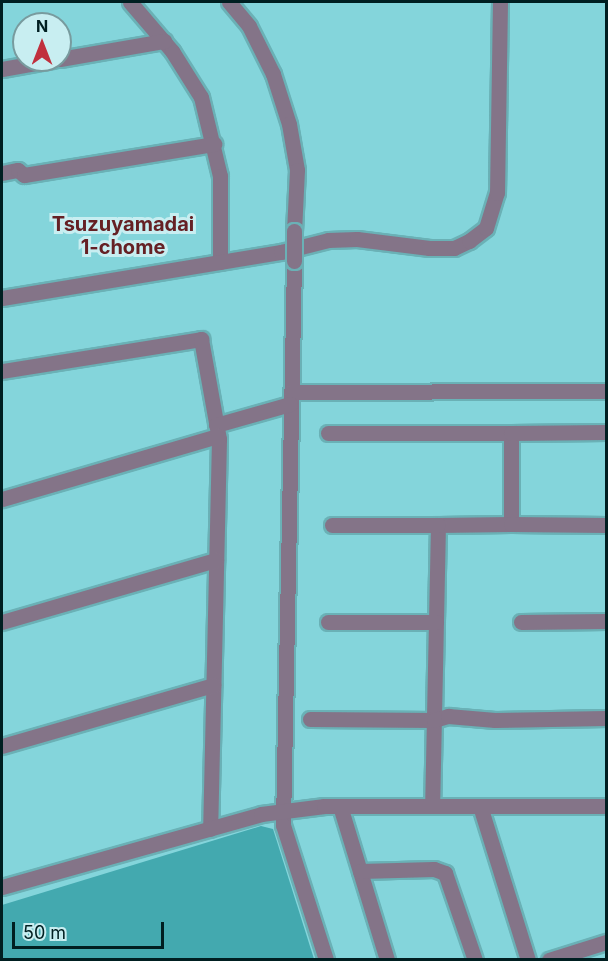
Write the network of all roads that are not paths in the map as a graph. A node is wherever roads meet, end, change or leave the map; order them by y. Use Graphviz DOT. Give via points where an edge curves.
graph roads {
  1 [pos="130,2"];
  2 [pos="229,2"];
  3 [pos="500,2"];
  4 [pos="164,41"];
  5 [pos="72,57"];
  6 [pos="214,144"];
  7 [pos="2,173"];
  8 [pos="220,262"];
  9 [pos="2,298"];
  10 [pos="2,371"];
  11 [pos="606,391"];
  12 [pos="291,398"];
  13 [pos="217,431"];
  14 [pos="606,432"];
  15 [pos="327,433"];
  16 [pos="511,433"];
  17 [pos="2,499"];
  18 [pos="511,524"];
  19 [pos="332,525"];
  20 [pos="438,525"];
  21 [pos="606,525"];
  22 [pos="216,561"];
  23 [pos="606,621"];
  24 [pos="2,622"];
  25 [pos="328,622"];
  26 [pos="436,622"];
  27 [pos="520,622"];
  28 [pos="213,685"];
  29 [pos="606,718"];
  30 [pos="310,719"];
  31 [pos="434,720"];
  32 [pos="2,746"];
  33 [pos="340,806"];
  34 [pos="432,806"];
  35 [pos="480,806"];
  36 [pos="606,806"];
  37 [pos="282,812"];
  38 [pos="210,829"];
  39 [pos="360,871"];
  40 [pos="2,887"];
  41 [pos="606,942"];
  42 [pos="326,960"];
  43 [pos="387,960"];
  44 [pos="475,960"];
  45 [pos="528,960"];
  46 [pos="549,960"];
  1 -- 4 [label="street"];
  2 -- 12 [label="street, bridge" via="249,26 273,74 289,124 297,170"];
  3 -- 8 [label="street" via="497,193 486,228 454,248 327,240"];
  4 -- 5 [label="street"];
  4 -- 6 [label="street" via="189,73 201,97"];
  6 -- 7 [label="street" via="24,175 18,170"];
  6 -- 8 [label="street" via="222,211"];
  8 -- 9 [label="street"];
  10 -- 13 [label="street" via="201,339"];
  11 -- 12 [label="street"];
  12 -- 13 [label="street"];
  12 -- 37 [label="street"];
  13 -- 17 [label="street"];
  13 -- 22 [label="street"];
  14 -- 16 [label="street"];
  15 -- 16 [label="street"];
  16 -- 18 [label="street"];
  18 -- 20 [label="street"];
  18 -- 21 [label="street"];
  19 -- 20 [label="street"];
  20 -- 26 [label="street"];
  22 -- 24 [label="street"];
  22 -- 28 [label="street"];
  23 -- 27 [label="street"];
  25 -- 26 [label="street"];
  26 -- 31 [label="street"];
  28 -- 32 [label="street"];
  28 -- 38 [label="street"];
  29 -- 31 [label="street" via="495,720 448,716"];
  30 -- 31 [label="street"];
  31 -- 34 [label="street"];
  33 -- 34 [label="street"];
  33 -- 37 [label="street"];
  33 -- 39 [label="street"];
  34 -- 35 [label="street"];
  35 -- 36 [label="street"];
  35 -- 45 [label="street"];
  37 -- 38 [label="street"];
  37 -- 42 [label="street"];
  38 -- 40 [label="street"];
  39 -- 43 [label="street"];
  39 -- 44 [label="street" via="434,869 445,873"];
  41 -- 46 [label="street"];
}
